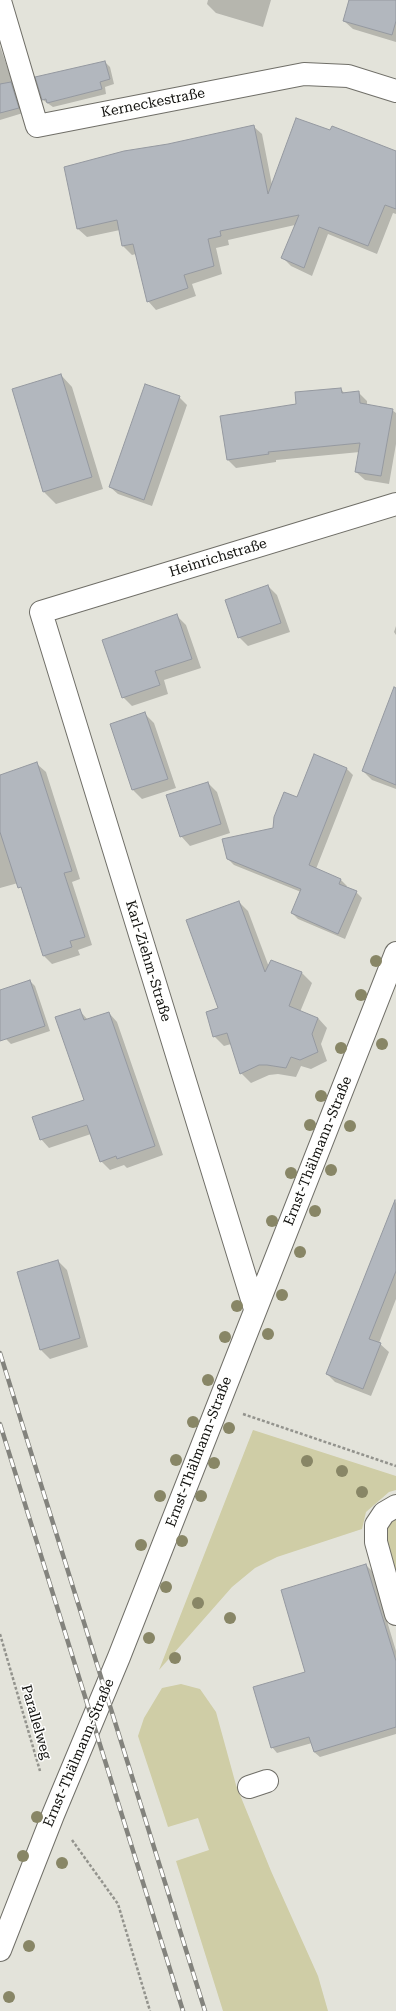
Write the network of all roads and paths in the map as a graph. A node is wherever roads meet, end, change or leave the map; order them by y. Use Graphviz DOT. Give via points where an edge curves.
graph roads {
  1 [pos="0,1"];
  2 [pos="396,91"];
  3 [pos="396,504"];
  4 [pos="41,612"];
  5 [pos="396,953"];
  6 [pos="392,975"];
  7 [pos="255,1309"];
  8 [pos="217,1405"];
  9 [pos="396,1466"];
  10 [pos="396,1506"];
  11 [pos="396,1614"];
  12 [pos="0,1634"];
  13 [pos="42,1775"];
  14 [pos="53,1815"];
  15 [pos="0,1950"];
  16 [pos="150,2011"];
  1 -- 2 [label="street, Kerneckestraße" via="37,126 304,74 348,76"];
  3 -- 4 [label="street, Heinrichstraße"];
  4 -- 7 [label="street, Karl-Ziehm-Straße"];
  5 -- 6 [label="street, Ernst-Thälmann-Straße"];
  6 -- 7 [label="street, Ernst-Thälmann-Straße"];
  7 -- 8 [label="street, Ernst-Thälmann-Straße"];
  8 -- 9 [label="path"];
  8 -- 14 [label="street, Ernst-Thälmann-Straße" via="119,1657"];
  10 -- 11 [label="street" via="384,1513 376,1525 376,1542"];
  12 -- 13 [label="path, Parallelweg"];
  14 -- 15 [label="street, Ernst-Thälmann-Straße"];
  14 -- 16 [label="path" via="118,1904"];
}
